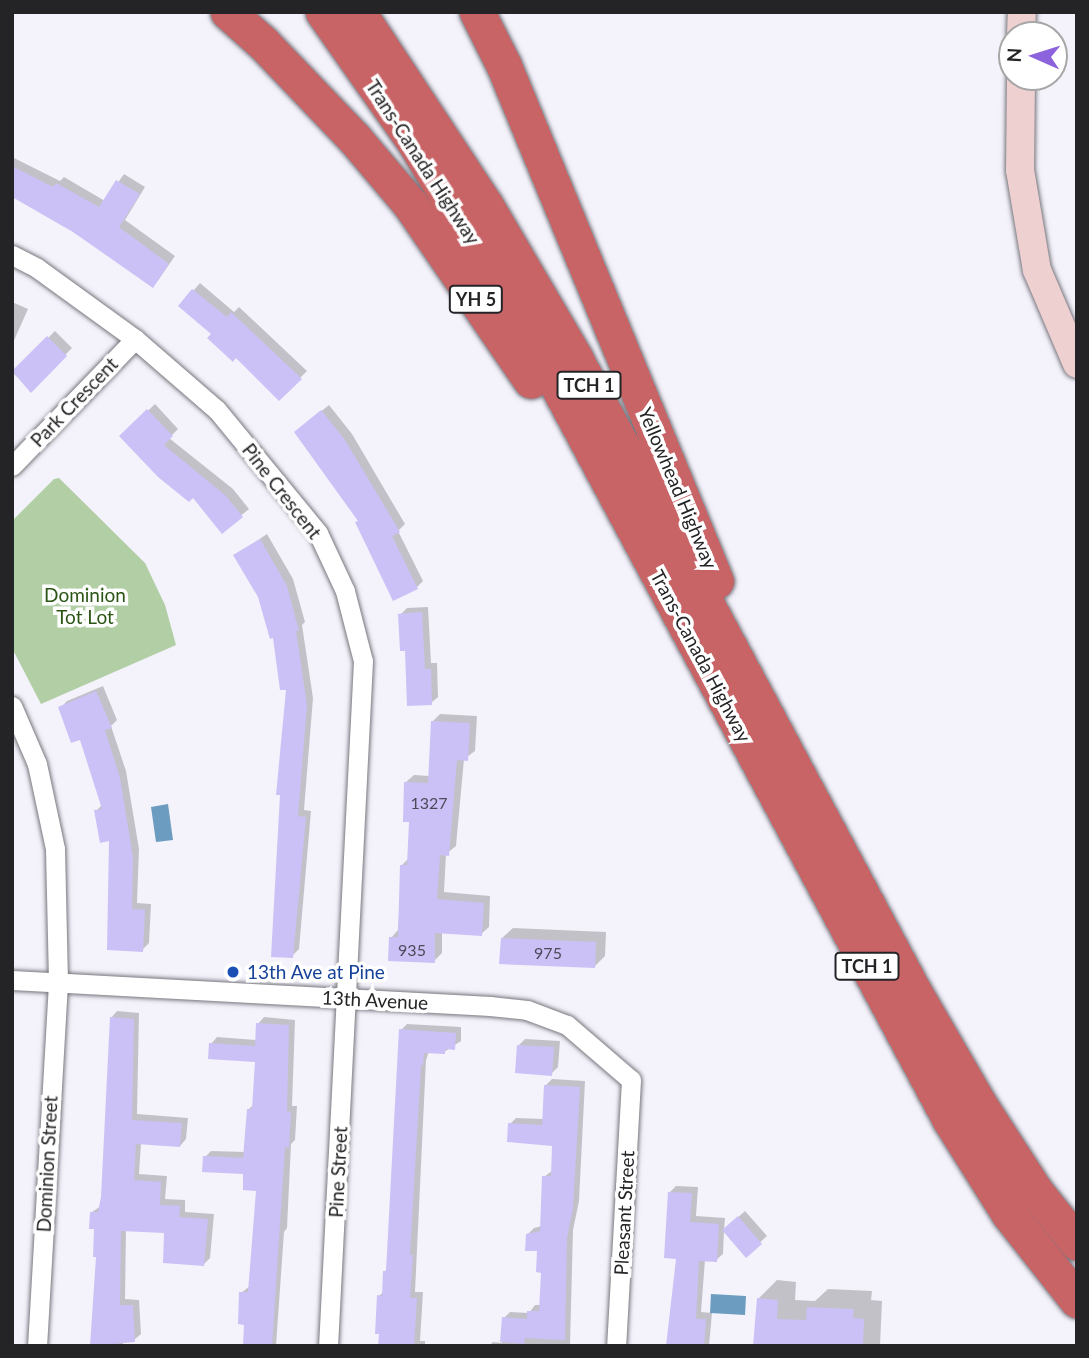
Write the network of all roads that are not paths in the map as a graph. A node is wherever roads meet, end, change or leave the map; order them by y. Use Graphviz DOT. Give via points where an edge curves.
graph roads {
  1 [pos="228,12"];
  2 [pos="323,12"];
  3 [pos="358,12"];
  4 [pos="477,12"];
  5 [pos="1021,91"];
  6 [pos="12,255"];
  7 [pos="135,339"];
  8 [pos="1077,364"];
  9 [pos="12,466"];
  10 [pos="681,618"];
  11 [pos="12,706"];
  12 [pos="796,771"];
  13 [pos="12,981"];
  14 [pos="58,983"];
  15 [pos="348,998"];
  16 [pos="631,1080"];
  17 [pos="1077,1243"];
  18 [pos="1077,1300"];
  19 [pos="37,1346"];
  20 [pos="328,1346"];
  21 [pos="616,1346"];
  1 -- 10 [label="highway, YH 5" via="354,138 410,204 512,350"];
  2 -- 10 [label="highway, Trans-Canada Highway / TCH 1" via="415,143 533,340"];
  3 -- 12 [label="highway, Trans-Canada Highway / TCH 1" via="486,205 575,358"];
  4 -- 12 [label="highway, Yellowhead Highway" via="504,66"];
  5 -- 8 [label="street" via="1020,170 1037,270"];
  6 -- 7 [label="street, Pine Crescent"];
  7 -- 9 [label="street, Park Crescent"];
  7 -- 15 [label="street, Pine Crescent" via="217,410 318,533 345,591 363,661"];
  10 -- 18 [label="highway, Trans-Canada Highway / TCH 1" via="950,1120 1009,1214"];
  11 -- 14 [label="street, Dominion Street" via="37,764 55,849"];
  12 -- 17 [label="highway, Trans-Canada Highway / TCH 1" via="979,1104 1036,1192"];
  13 -- 14 [label="street, 13th Avenue"];
  14 -- 15 [label="street, 13th Avenue"];
  14 -- 19 [label="street, Dominion Street"];
  15 -- 16 [label="street, 13th Avenue" via="527,1010 567,1025"];
  15 -- 20 [label="street, Pine Street"];
  16 -- 21 [label="street, Pleasant Street"];
}
